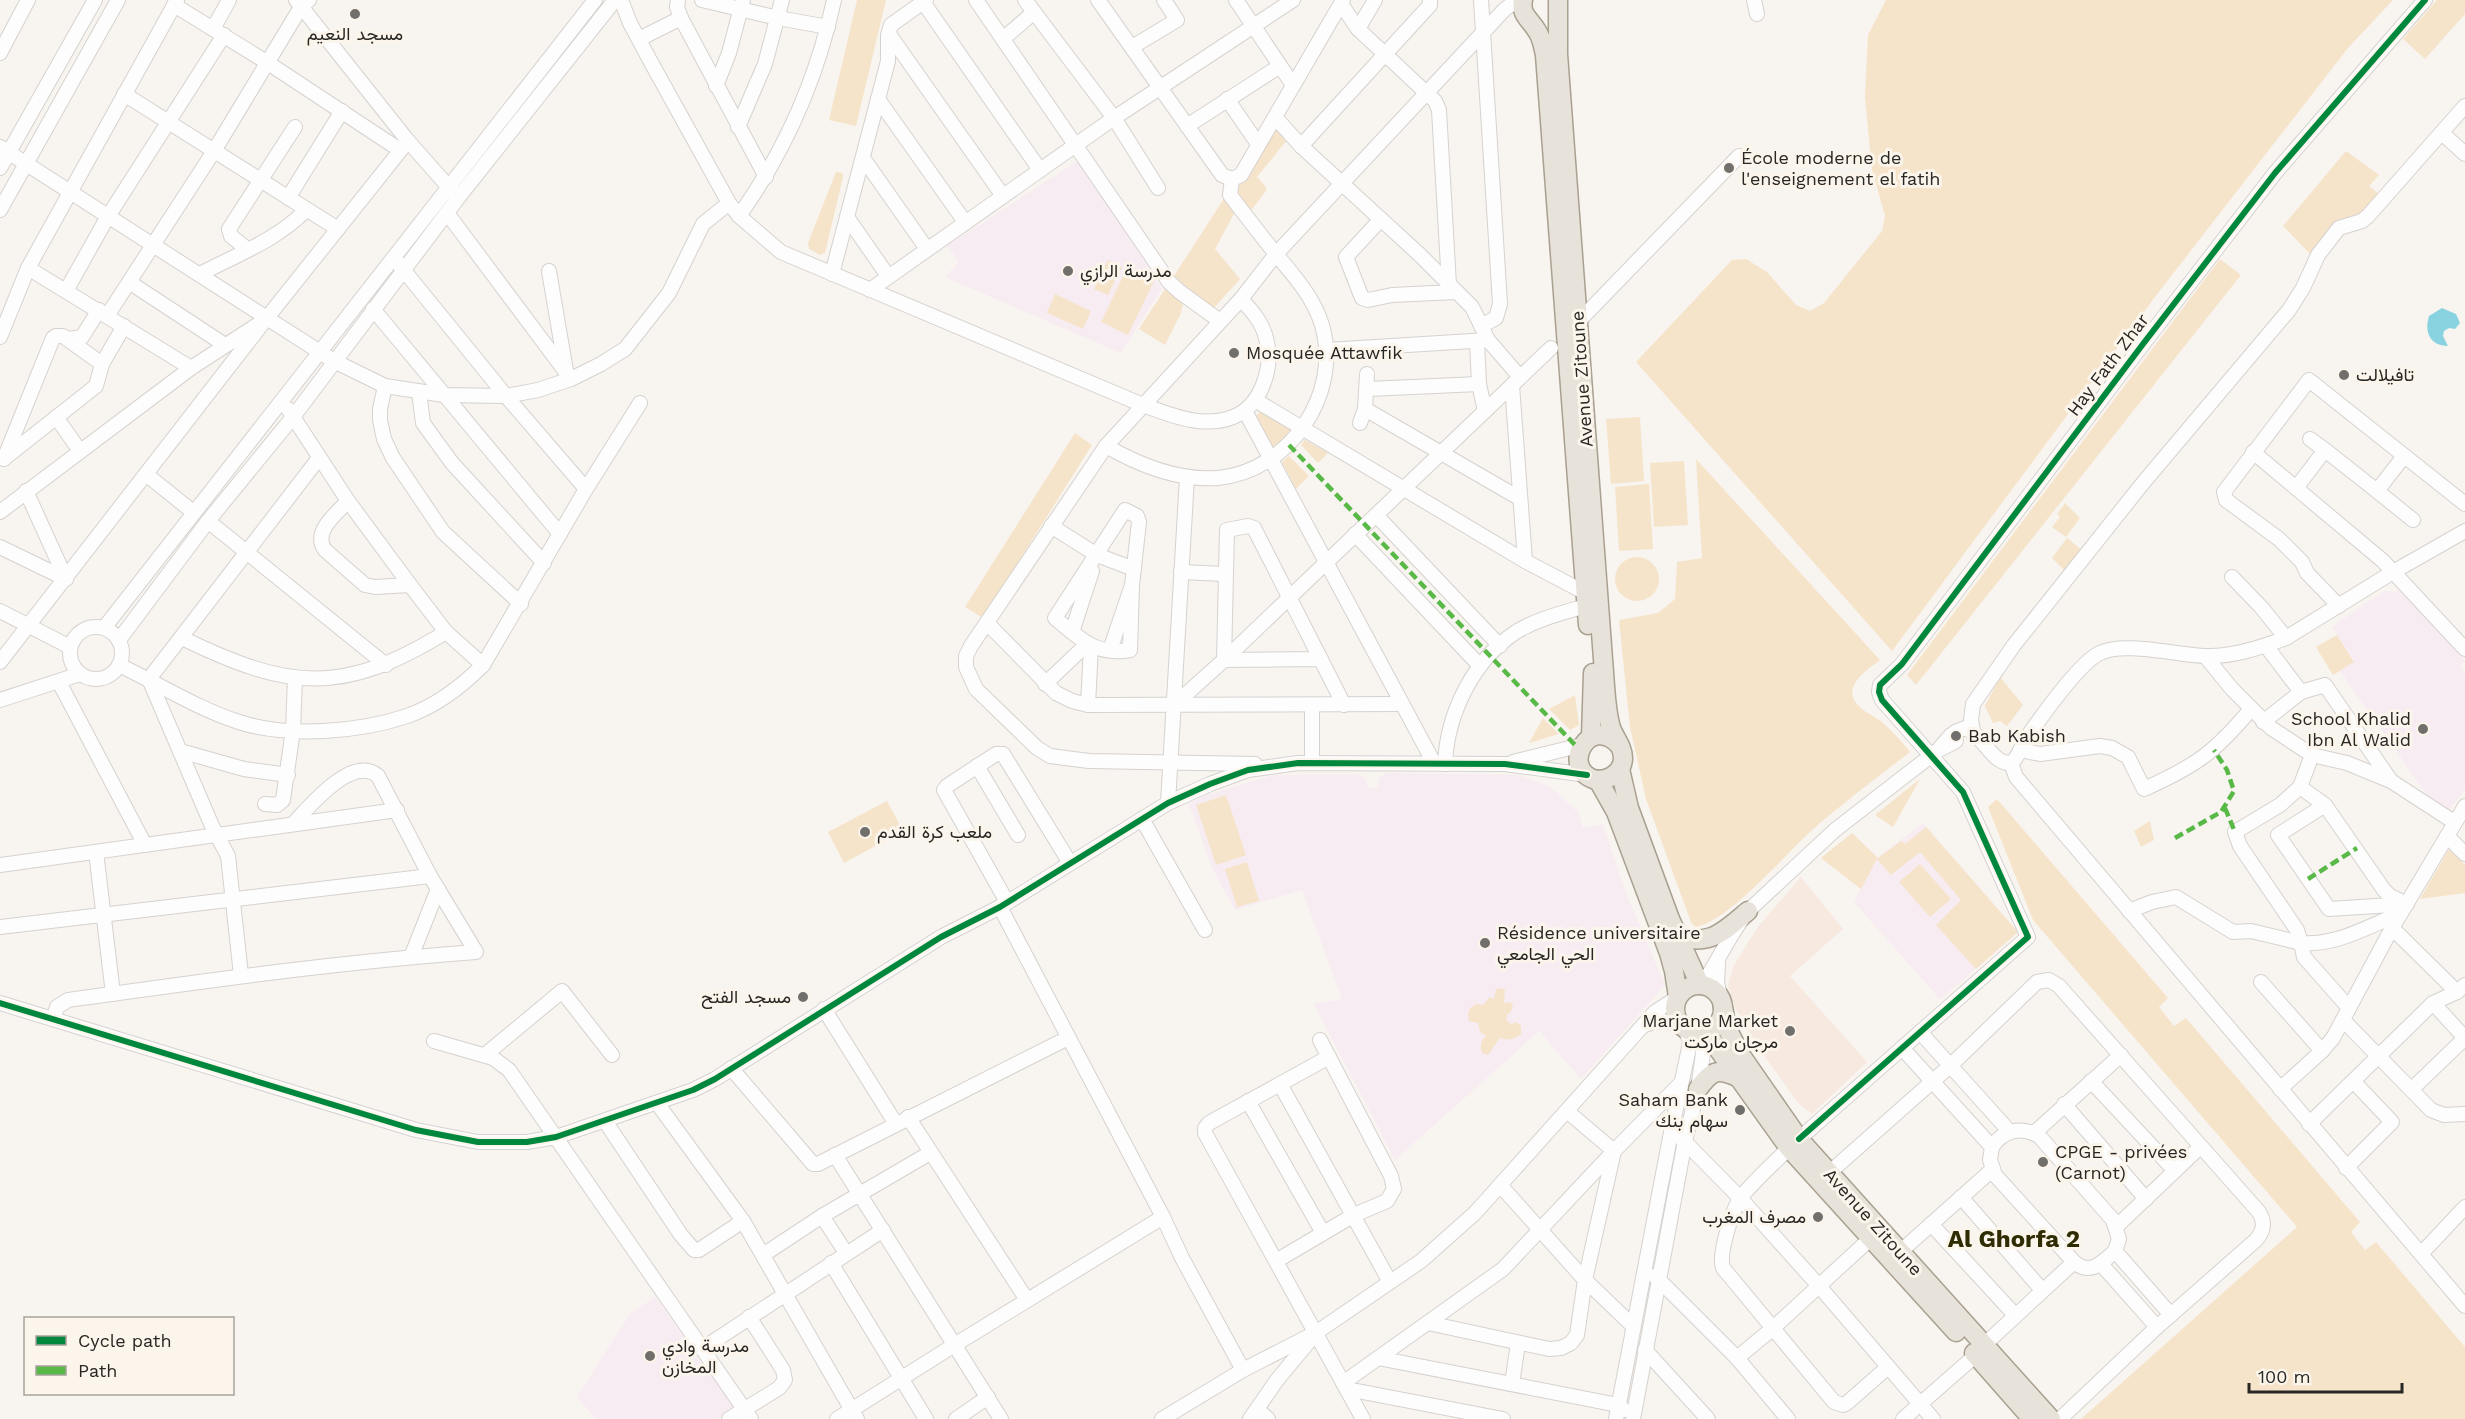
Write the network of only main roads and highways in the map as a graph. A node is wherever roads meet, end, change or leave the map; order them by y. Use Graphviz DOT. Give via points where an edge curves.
graph roads {
  1 [pos="1523,0"];
  2 [pos="1558,5"];
  3 [pos="1528,20"];
  4 [pos="1586,741"];
  5 [pos="1619,745"];
  6 [pos="1620,769"];
  7 [pos="1593,777"];
  8 [pos="1748,911"];
  9 [pos="1676,935"];
  10 [pos="1701,985"];
  11 [pos="1678,997"];
  12 [pos="1722,1003"];
  13 [pos="1706,1032"];
  14 [pos="1739,1078"];
  15 [pos="1690,1086"];
  16 [pos="1794,1143"];
  17 [pos="1980,1350"];
  18 [pos="2032,1419"];
  19 [pos="2051,1419"];
  1 -- 3 [label="main road, Avenue Zitoune" via="1522,9"];
  2 -- 3 [label="main road" via="1552,21 1546,24"];
  2 -- 5 [label="main road, Avenue Zitoune" via="1558,54 1605,686 1608,715"];
  3 -- 4 [label="main road, Avenue Zitoune" via="1541,38 1545,55 1594,686"];
  4 -- 5 [label="main road" via="1603,735"];
  4 -- 7 [label="main road" via="1578,758"];
  5 -- 6 [label="main road" via="1623,756"];
  6 -- 7 [label="main road" via="1611,777"];
  6 -- 9 [label="main road" via="1629,807"];
  7 -- 11 [label="main road" via="1616,812 1669,952"];
  8 -- 9 [label="main road" via="1706,940"];
  9 -- 10 [label="main road"];
  10 -- 11 [label="main road" via="1687,988"];
  10 -- 12 [label="main road" via="1710,987"];
  11 -- 13 [label="main road" via="1675,1012 1684,1028"];
  12 -- 13 [label="main road" via="1717,1025"];
  12 -- 16 [label="main road, Avenue Zitoune" via="1727,1028 1740,1054"];
  13 -- 14 [label="main road, Avenue Zitoune"];
  14 -- 15 [label="main road" via="1716,1072"];
  14 -- 16 [label="main road, Avenue Zitoune"];
  16 -- 17 [label="main road, Avenue Zitoune" via="1870,1239"];
  16 -- 17 [label="main road, Avenue Zitoune" via="1829,1173 1900,1252"];
  17 -- 18 [label="main road, Avenue Zitoune"];
  17 -- 19 [label="main road, Avenue Zitoune"];
}
